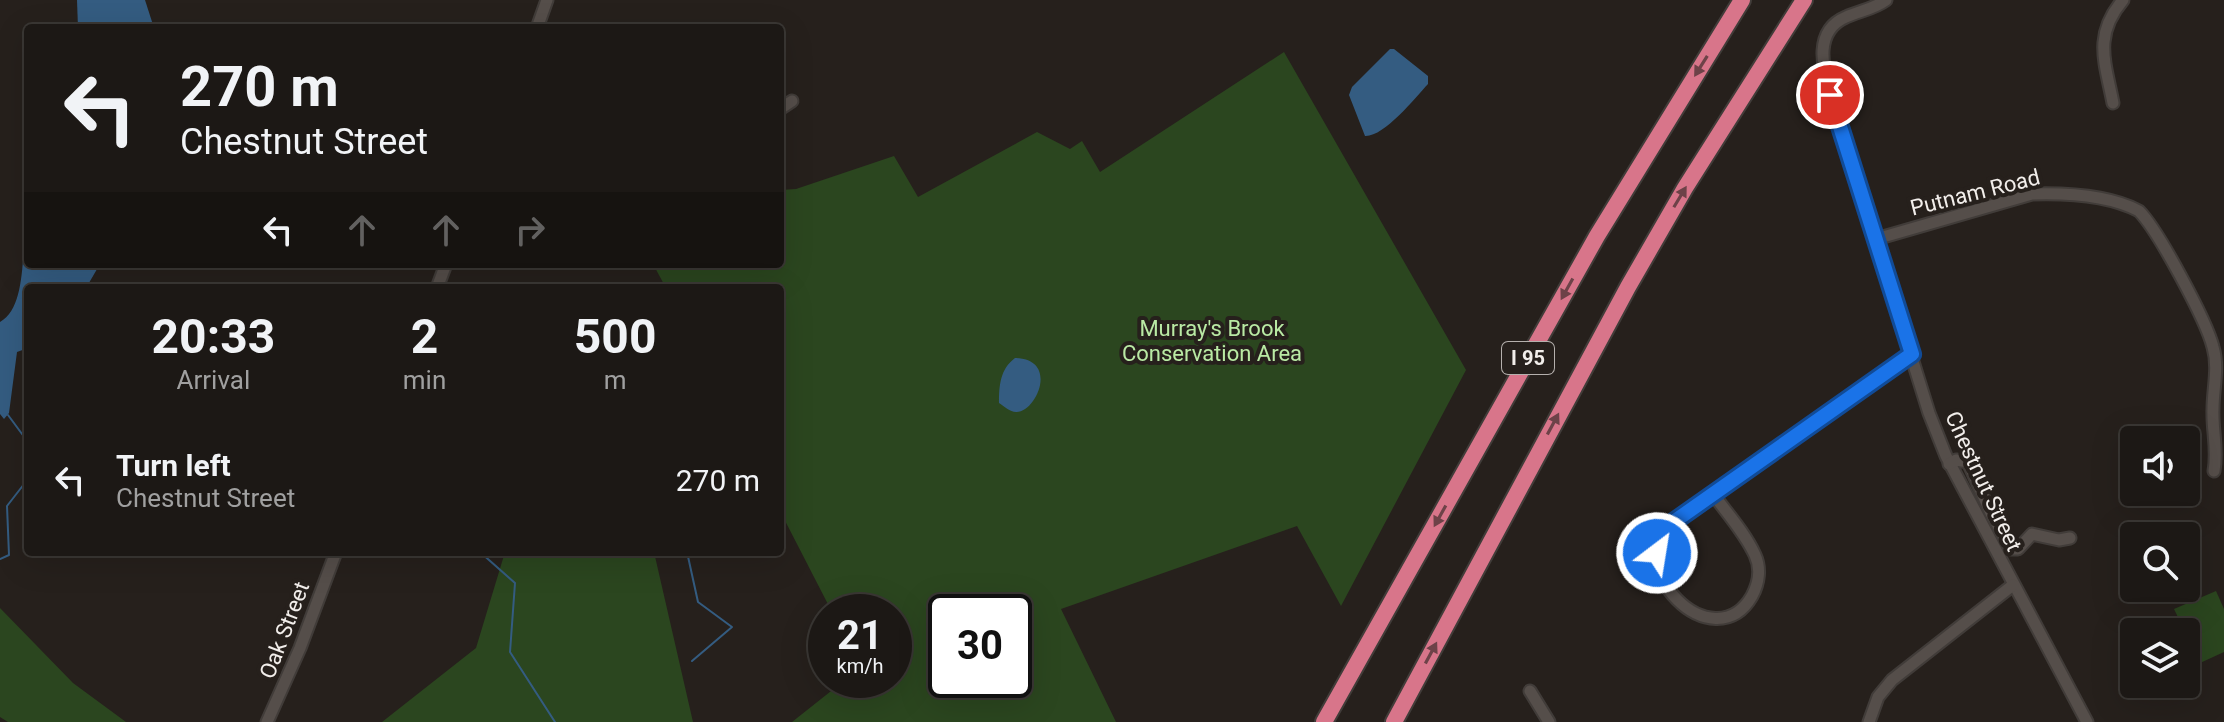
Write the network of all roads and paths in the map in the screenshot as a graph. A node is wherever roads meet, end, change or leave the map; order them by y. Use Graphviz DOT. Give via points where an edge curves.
graph roads {
  1 [pos="547,0"];
  2 [pos="1742,0"];
  3 [pos="1804,0"];
  4 [pos="1886,0"];
  5 [pos="2123,0"];
  6 [pos="538,24"];
  7 [pos="792,101"];
  8 [pos="2113,103"];
  9 [pos="784,106"];
  10 [pos="1876,239"];
  11 [pos="1912,354"];
  12 [pos="1949,464"];
  13 [pos="2214,471"];
  14 [pos="1713,494"];
  15 [pos="2070,538"];
  16 [pos="334,556"];
  17 [pos="2013,585"];
  18 [pos="1530,691"];
  19 [pos="267,722"];
  20 [pos="1324,722"];
  21 [pos="1394,722"];
  22 [pos="1549,722"];
  23 [pos="1869,722"];
  24 [pos="2087,722"];
  1 -- 6 [label="street"];
  2 -- 20 [label="highway, I 95, one-way" via="1597,236"];
  21 -- 3 [label="highway, I 95, one-way" via="1628,287"];
  4 -- 10 [label="street, Chestnut Street" via="1837,22 1822,58"];
  5 -- 8 [label="street" via="2103,39"];
  7 -- 9 [label="street"];
  10 -- 11 [label="street, Chestnut Street"];
  10 -- 13 [label="street, Putnam Road" via="2032,194 2125,203 2139,211 2203,321 2213,348"];
  11 -- 12 [label="street, Chestnut Street"];
  11 -- 14 [label="street"];
  12 -- 15 [label="street" via="1968,462 2011,549 2018,549 2032,534"];
  12 -- 17 [label="street, Chestnut Street"];
  14 -- 14 [label="street" via="1750,547 1759,570 1748,601 1728,615 1712,618 1689,611 1677,600 1662,576 1657,553 1672,523"];
  16 -- 19 [label="street, Oak Street"];
  17 -- 23 [label="street" via="1892,680 1878,697"];
  17 -- 24 [label="street, Chestnut Street"];
  18 -- 22 [label="street"];
}
